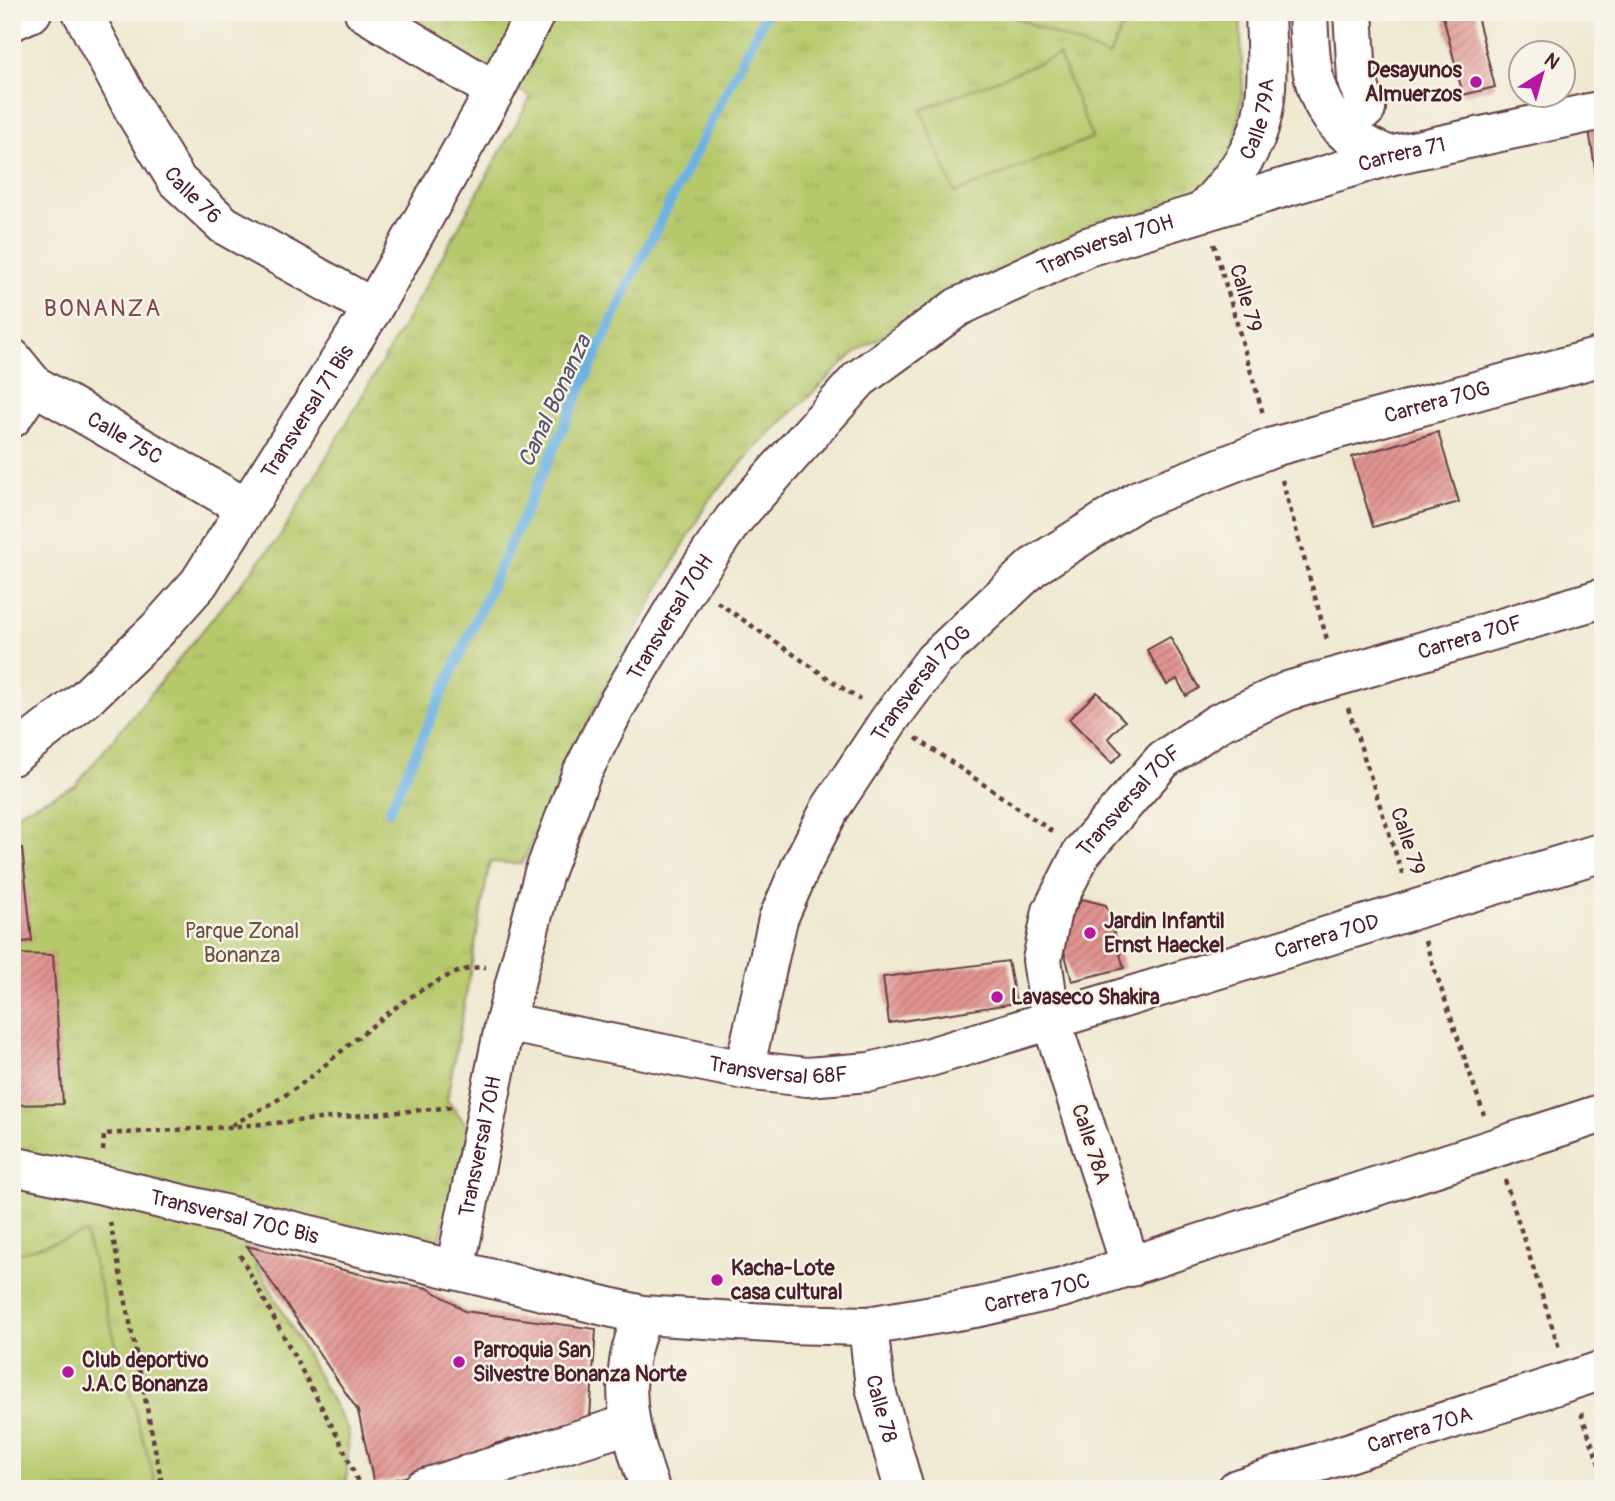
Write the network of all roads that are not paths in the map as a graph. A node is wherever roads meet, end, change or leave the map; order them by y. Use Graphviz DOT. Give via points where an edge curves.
graph roads {
  1 [pos="32,12"];
  2 [pos="82,12"];
  3 [pos="364,12"];
  4 [pos="536,12"];
  5 [pos="1265,12"];
  6 [pos="1308,12"];
  7 [pos="1353,12"];
  8 [pos="12,21"];
  9 [pos="495,90"];
  10 [pos="1366,109"];
  11 [pos="1603,110"];
  12 [pos="1389,156"];
  13 [pos="1204,210"];
  14 [pos="373,308"];
  15 [pos="1603,356"];
  16 [pos="23,372"];
  17 [pos="12,418"];
  18 [pos="1273,447"];
  19 [pos="246,508"];
  20 [pos="1603,598"];
  21 [pos="1337,676"];
  22 [pos="12,756"];
  23 [pos="1603,852"];
  24 [pos="1051,1020"];
  25 [pos="505,1022"];
  26 [pos="744,1070"];
  27 [pos="1603,1113"];
  28 [pos="12,1166"];
  29 [pos="1132,1267"];
  30 [pos="455,1270"];
  31 [pos="642,1315"];
  32 [pos="868,1326"];
  33 [pos="1586,1375"];
  34 [pos="629,1424"];
  35 [pos="422,1489"];
  36 [pos="650,1489"];
  37 [pos="904,1489"];
  38 [pos="1237,1489"];
  1 -- 8 [label="street"];
  2 -- 14 [label="street, Calle 76" via="177,181 224,225"];
  3 -- 9 [label="street"];
  4 -- 9 [label="street, Transversal 71 Bis"];
  5 -- 13 [label="street, Calle 79A" via="1266,78 1253,143"];
  6 -- 12 [label="street" via="1313,80 1325,111 1347,134"];
  7 -- 10 [label="street" via="1357,78"];
  9 -- 14 [label="street, Transversal 71 Bis"];
  11 -- 12 [label="street, Carrera 71"];
  12 -- 13 [label="street, Carrera 71"];
  13 -- 25 [label="street, Transversal 70H" via="1087,247 958,307 859,379 733,520 616,706 581,775 543,876"];
  14 -- 19 [label="street, Transversal 71 Bis"];
  15 -- 18 [label="street, Carrera 70G"];
  16 -- 17 [label="street"];
  16 -- 19 [label="street, Calle 75C"];
  18 -- 26 [label="street, Transversal 70G" via="1138,500 1033,567 934,660 830,809 802,864 778,919"];
  19 -- 22 [label="street, Transversal 71 Bis" via="199,583 157,630 85,699"];
  20 -- 21 [label="street, Carrera 70F"];
  21 -- 24 [label="street, Transversal 70F" via="1289,691 1218,723 1163,760 1082,852 1052,911 1042,960"];
  23 -- 24 [label="street, Carrera 70D"];
  24 -- 26 [label="street, Transversal 68F" via="870,1072 807,1077"];
  24 -- 29 [label="street, Calle 78A"];
  25 -- 26 [label="street, Transversal 68F"];
  25 -- 30 [label="street, Transversal 70H"];
  27 -- 29 [label="street, Carrera 70C"];
  28 -- 30 [label="street, Transversal 70C Bis"];
  29 -- 32 [label="street, Carrera 70C" via="980,1307"];
  30 -- 31 [label="street, Carrera 70C"];
  31 -- 32 [label="street, Carrera 70C"];
  31 -- 34 [label="street" via="629,1359"];
  32 -- 37 [label="street, Calle 78" via="875,1387"];
  33 -- 38 [label="street, Carrera 70A"];
  34 -- 35 [label="street"];
  34 -- 36 [label="street"];
}
